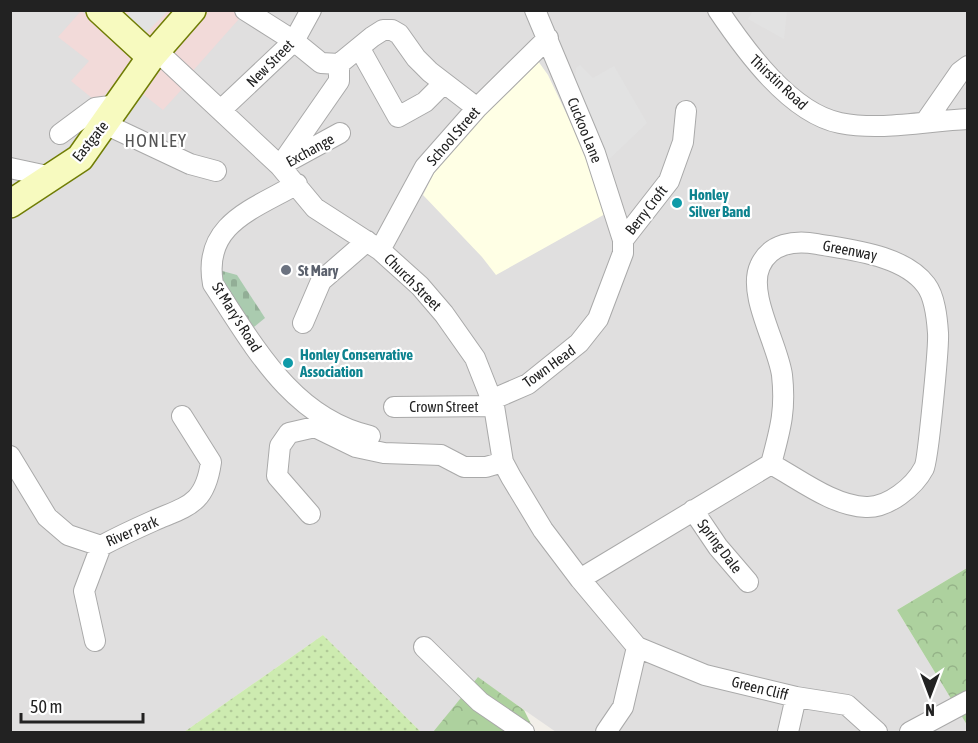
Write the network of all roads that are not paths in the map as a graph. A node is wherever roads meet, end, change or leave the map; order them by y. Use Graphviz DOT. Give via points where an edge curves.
graph roads {
  1 [pos="192,10"];
  2 [pos="244,10"];
  3 [pos="311,10"];
  4 [pos="535,10"];
  5 [pos="717,10"];
  6 [pos="110,13"];
  7 [pos="385,20"];
  8 [pos="548,38"];
  9 [pos="294,41"];
  10 [pos="360,49"];
  11 [pos="154,54"];
  12 [pos="339,64"];
  13 [pos="968,66"];
  14 [pos="444,83"];
  15 [pos="477,108"];
  16 [pos="222,109"];
  17 [pos="686,111"];
  18 [pos="111,115"];
  19 [pos="968,119"];
  20 [pos="926,121"];
  21 [pos="340,133"];
  22 [pos="60,134"];
  23 [pos="280,166"];
  24 [pos="10,168"];
  25 [pos="216,171"];
  26 [pos="52,177"];
  27 [pos="297,184"];
  28 [pos="10,204"];
  29 [pos="374,245"];
  30 [pos="623,247"];
  31 [pos="303,323"];
  32 [pos="493,403"];
  33 [pos="394,407"];
  34 [pos="182,416"];
  35 [pos="370,436"];
  36 [pos="10,456"];
  37 [pos="503,462"];
  38 [pos="771,464"];
  39 [pos="693,510"];
  40 [pos="310,514"];
  41 [pos="101,546"];
  42 [pos="580,579"];
  43 [pos="748,582"];
  44 [pos="95,641"];
  45 [pos="424,646"];
  46 [pos="637,646"];
  47 [pos="796,697"];
  48 [pos="968,701"];
  49 [pos="524,732"];
  50 [pos="606,732"];
  51 [pos="788,732"];
  52 [pos="877,732"];
  53 [pos="910,732"];
  1 -- 11 [label="street, Eastgate"];
  2 -- 9 [label="street"];
  3 -- 9 [label="street, New Street"];
  4 -- 8 [label="street, Cuckoo Lane"];
  5 -- 20 [label="street, Thirstin Road" via="743,46 806,109 839,123 880,126"];
  6 -- 11 [label="street"];
  7 -- 10 [label="street"];
  7 -- 14 [label="street" via="416,58"];
  8 -- 15 [label="street, School Street"];
  8 -- 30 [label="street, Cuckoo Lane" via="595,153"];
  9 -- 12 [label="street" via="321,63"];
  9 -- 16 [label="street, New Street"];
  10 -- 12 [label="street"];
  10 -- 14 [label="street" via="398,117 425,102"];
  11 -- 16 [label="street, Church Street"];
  11 -- 18 [label="street, Eastgate"];
  12 -- 23 [label="street" via="339,81"];
  13 -- 20 [label="street"];
  14 -- 15 [label="street"];
  15 -- 29 [label="street, School Street" via="425,167"];
  16 -- 23 [label="street, Church Street"];
  17 -- 30 [label="street, Berry Croft" via="682,142 669,181"];
  18 -- 22 [label="street" via="95,108"];
  18 -- 25 [label="street" via="190,164"];
  18 -- 26 [label="street, Eastgate" via="80,158"];
  19 -- 20 [label="street, Thirstin Road"];
  21 -- 23 [label="street, Exchange"];
  23 -- 27 [label="street, Church Street"];
  24 -- 26 [label="street"];
  26 -- 28 [label="street, Eastgate"];
  27 -- 29 [label="street, Church Street" via="315,208"];
  27 -- 35 [label="street, St Mary's Road" via="226,226 213,254 213,284 282,385 339,425"];
  29 -- 31 [label="street" via="321,281"];
  29 -- 32 [label="street, Church Street" via="420,286 444,314 475,358"];
  30 -- 32 [label="street, Town Head" via="598,319 579,344 528,384"];
  32 -- 33 [label="street, Crown Street"];
  32 -- 37 [label="street, Church Street"];
  34 -- 41 [label="street, River Park" via="211,462 199,497 182,511"];
  36 -- 41 [label="street, River Park" via="47,517 68,536"];
  37 -- 40 [label="street" via="464,467 441,455 384,453 356,447 315,427 300,428 289,433 280,446 277,476"];
  37 -- 42 [label="street, Church Street" via="543,530"];
  38 -- 38 [label="street, Greenway" via="785,414 782,373 755,281 760,265 773,248 796,241 884,257 925,284 932,298 938,333 925,467 909,488 889,501 867,507 841,502"];
  38 -- 39 [label="street"];
  39 -- 42 [label="street"];
  39 -- 43 [label="street, Spring Dale"];
  41 -- 44 [label="street" via="84,591"];
  42 -- 46 [label="street, Green Cliff"];
  45 -- 49 [label="street" via="480,702"];
  46 -- 47 [label="street, Green Cliff" via="705,675"];
  46 -- 50 [label="street" via="623,707"];
  47 -- 51 [label="street"];
  47 -- 52 [label="street, Green Cliff" via="847,705"];
  48 -- 53 [label="street"];
}
